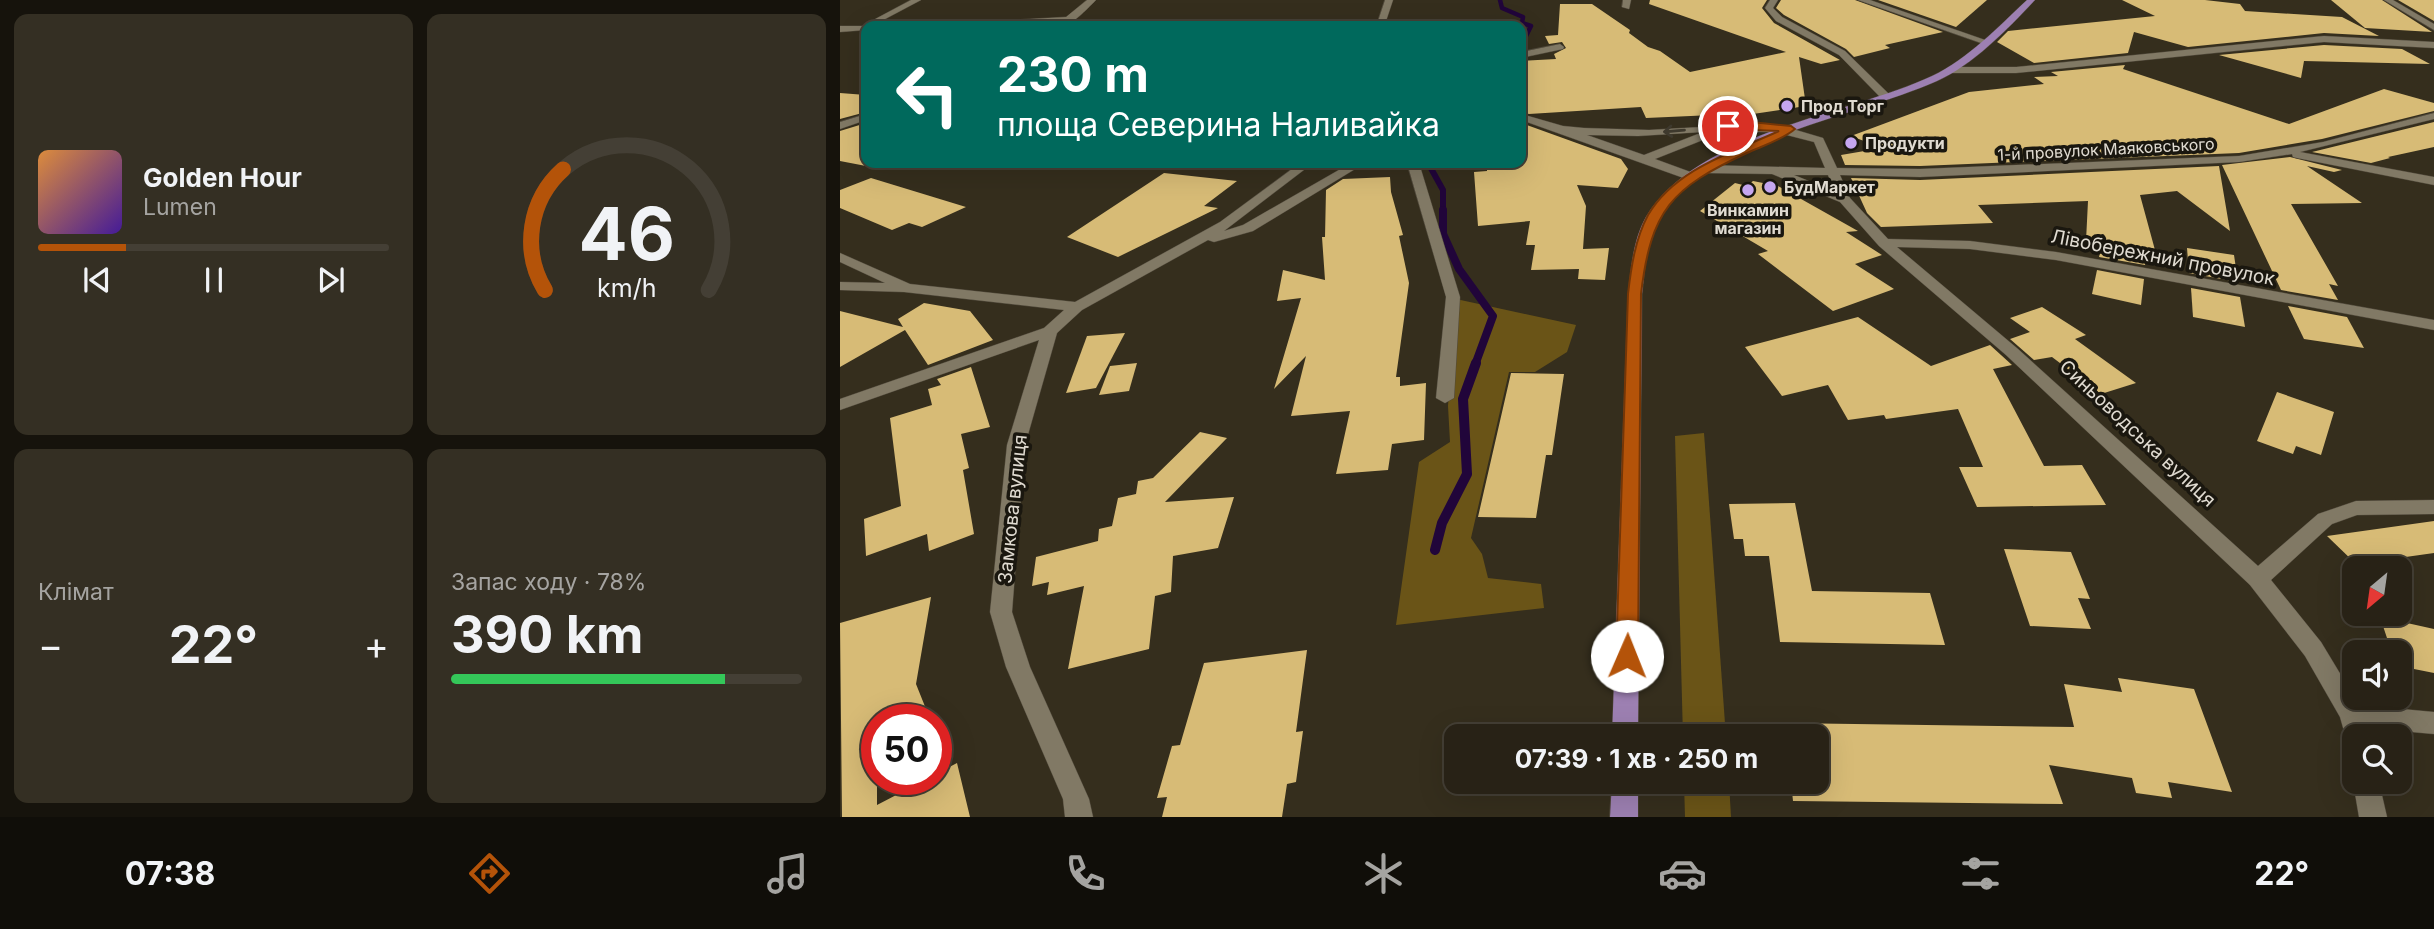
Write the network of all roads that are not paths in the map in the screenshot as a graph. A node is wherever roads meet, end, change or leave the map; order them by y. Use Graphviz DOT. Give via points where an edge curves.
graph roads {
  1 [pos="917,0"];
  2 [pos="1092,0"];
  3 [pos="1774,0"];
  4 [pos="1862,0"];
  5 [pos="2031,0"];
  6 [pos="2388,0"];
  7 [pos="1392,3"];
  8 [pos="1071,19"];
  9 [pos="877,21"];
  10 [pos="1041,21"];
  11 [pos="1068,21"];
  12 [pos="1384,21"];
  13 [pos="861,27"];
  14 [pos="2434,28"];
  15 [pos="840,29"];
  16 [pos="1984,41"];
  17 [pos="2434,45"];
  18 [pos="1560,47"];
  19 [pos="1526,54"];
  20 [pos="1949,70"];
  21 [pos="1886,97"];
  22 [pos="2434,116"];
  23 [pos="1526,118"];
  24 [pos="861,119"];
  25 [pos="840,126"];
  26 [pos="1728,126"];
  27 [pos="1562,129"];
  28 [pos="1791,129"];
  29 [pos="2286,152"];
  30 [pos="1645,159"];
  31 [pos="1300,168"];
  32 [pos="1350,168"];
  33 [pos="1414,168"];
  34 [pos="1831,170"];
  35 [pos="1774,171"];
  36 [pos="1698,173"];
  37 [pos="2434,181"];
  38 [pos="1844,199"];
  39 [pos="1884,243"];
  40 [pos="1190,246"];
  41 [pos="840,257"];
  42 [pos="840,286"];
  43 [pos="908,288"];
  44 [pos="1077,307"];
  45 [pos="2434,325"];
  46 [pos="1050,331"];
  47 [pos="1445,398"];
  48 [pos="840,405"];
  49 [pos="2434,507"];
  50 [pos="2258,579"];
  51 [pos="2434,723"];
  52 [pos="1625,724"];
  53 [pos="2354,724"];
  54 [pos="2408,724"];
  55 [pos="1625,794"];
  56 [pos="2368,794"];
  57 [pos="1079,817"];
  58 [pos="1624,817"];
  59 [pos="2373,817"];
  1 -- 9 [label="street"];
  2 -- 8 [label="street"];
  3 -- 21 [label="street" via="1769,8 1779,19 1842,53"];
  4 -- 16 [label="street"];
  5 -- 16 [label="main road"];
  6 -- 14 [label="street"];
  7 -- 12 [label="street"];
  8 -- 10 [label="street"];
  8 -- 11 [label="street"];
  13 -- 15 [label="street"];
  16 -- 20 [label="main road"];
  17 -- 20 [label="street" via="2324,39 2016,70"];
  18 -- 19 [label="street"];
  20 -- 21 [label="main road"];
  21 -- 28 [label="main road"];
  22 -- 29 [label="street, 1-й провулок Маяковського"];
  23 -- 27 [label="street"];
  24 -- 25 [label="street"];
  26 -- 27 [label="street, one-way" via="1648,133"];
  26 -- 28 [label="street"];
  26 -- 30 [label="street"];
  27 -- 30 [label="street, Синьоводська вулиця"];
  28 -- 34 [label="street, Синьоводська вулиця" via="1819,140"];
  28 -- 36 [label="main road"];
  29 -- 34 [label="street, 1-й провулок Маяковського" via="2239,159 1934,173"];
  29 -- 37 [label="street"];
  30 -- 36 [label="street, Синьоводська вулиця"];
  31 -- 40 [label="street"];
  32 -- 40 [label="street" via="1248,228"];
  33 -- 47 [label="street" via="1453,297"];
  34 -- 35 [label="street, 1-й провулок Маяковського"];
  34 -- 38 [label="street, Синьоводська вулиця"];
  35 -- 36 [label="street, Синьоводська вулиця"];
  35 -- 38 [label="street, Синьоводська вулиця"];
  36 -- 52 [label="main road" via="1675,189 1653,216 1639,258 1634,294"];
  38 -- 39 [label="street, Синьоводська вулиця"];
  39 -- 45 [label="street, Лівобережний провулок" via="1940,243 2089,260"];
  39 -- 50 [label="street, Синьоводська вулиця" via="2012,352"];
  40 -- 44 [label="street"];
  41 -- 43 [label="street"];
  42 -- 43 [label="street"];
  43 -- 44 [label="street"];
  44 -- 46 [label="street"];
  46 -- 48 [label="street"];
  46 -- 57 [label="street, Замкова вулиця" via="1016,445 1001,612 1018,667 1076,799"];
  49 -- 50 [label="street" via="2356,508 2325,519"];
  50 -- 53 [label="street, Синьоводська вулиця" via="2313,649"];
  51 -- 54 [label="street"];
  55 -- 58 [label="main road"];
  56 -- 59 [label="street"];
}
